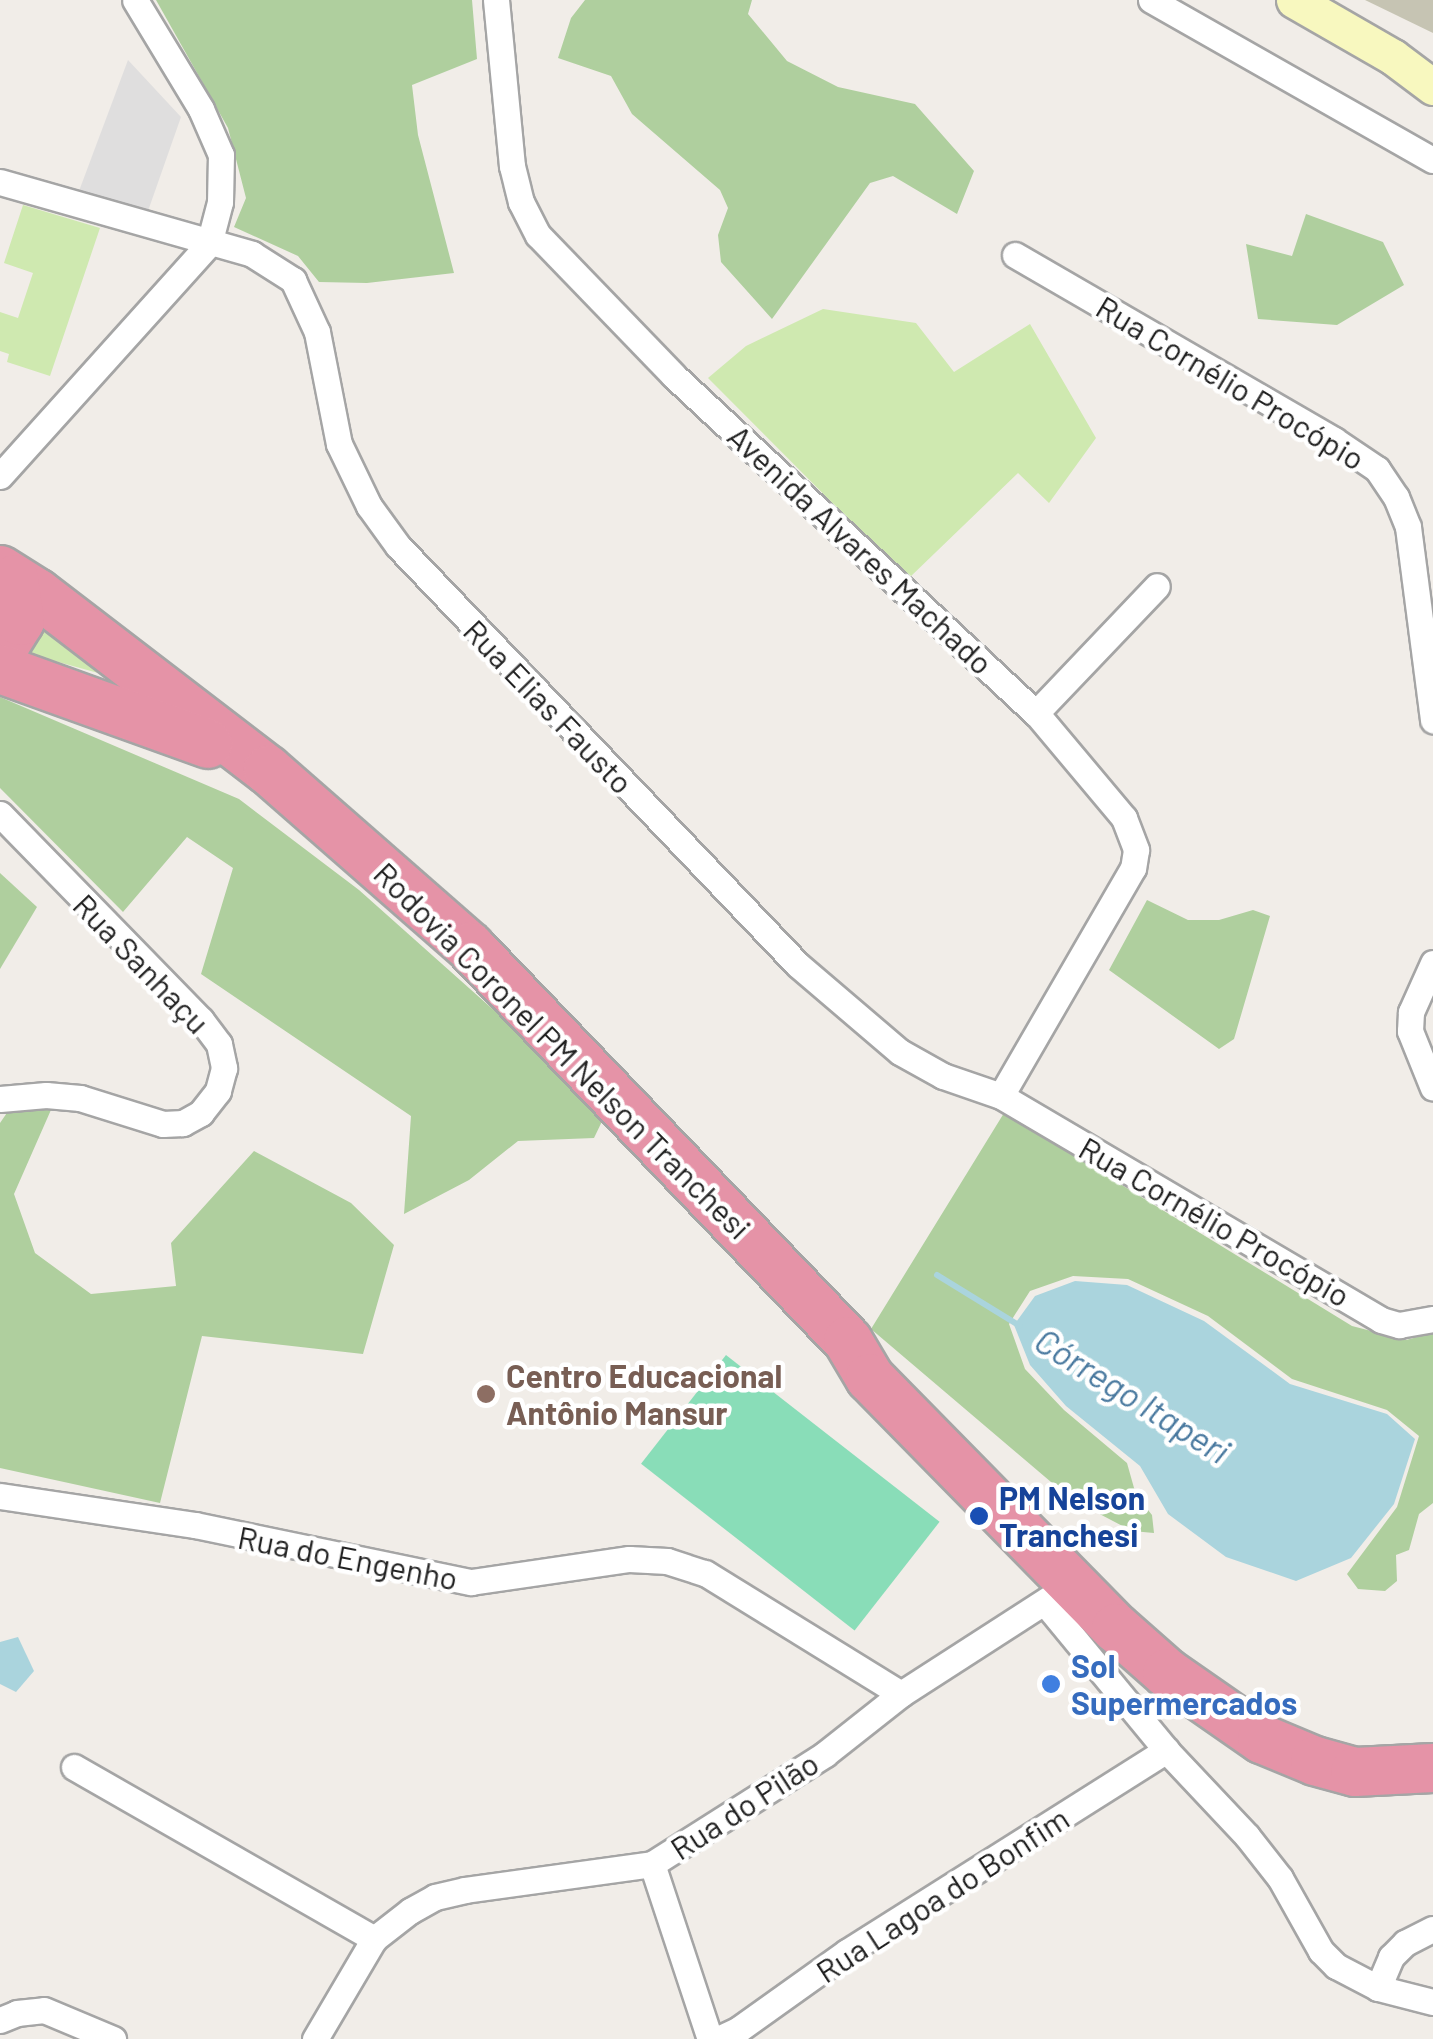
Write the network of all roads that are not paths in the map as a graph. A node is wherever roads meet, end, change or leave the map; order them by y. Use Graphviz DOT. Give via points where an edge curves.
graph roads {
  1 [pos="135,0"];
  2 [pos="496,0"];
  3 [pos="1151,0"];
  4 [pos="1294,0"];
  5 [pos="1433,87"];
  6 [pos="1433,160"];
  7 [pos="0,182"];
  8 [pos="209,244"];
  9 [pos="1014,255"];
  10 [pos="0,476"];
  11 [pos="7,574"];
  12 [pos="1157,586"];
  13 [pos="0,653"];
  14 [pos="0,669"];
  15 [pos="1036,714"];
  16 [pos="1433,720"];
  17 [pos="268,770"];
  18 [pos="0,814"];
  19 [pos="1433,963"];
  20 [pos="1433,1088"];
  21 [pos="1001,1096"];
  22 [pos="3,1101"];
  23 [pos="1433,1320"];
  24 [pos="848,1341"];
  25 [pos="0,1496"];
  26 [pos="1060,1593"];
  27 [pos="901,1694"];
  28 [pos="1433,1744"];
  29 [pos="1166,1750"];
  30 [pos="74,1766"];
  31 [pos="1433,1768"];
  32 [pos="652,1864"];
  33 [pos="1433,1930"];
  34 [pos="374,1939"];
  35 [pos="1378,1988"];
  36 [pos="1433,2002"];
  37 [pos="0,2020"];
  38 [pos="726,2037"];
  39 [pos="114,2039"];
  40 [pos="314,2039"];
  1 -- 8 [label="street" via="221,154 220,202"];
  2 -- 15 [label="street, Avenida Alvares Machado" via="512,166 538,235 673,375"];
  3 -- 6 [label="street"];
  4 -- 5 [label="main road"];
  7 -- 8 [label="street, Rua Elias Fausto"];
  8 -- 10 [label="street"];
  8 -- 21 [label="street, Rua Elias Fausto" via="252,254 293,280 318,332 338,444 398,546 830,995 900,1052"];
  9 -- 16 [label="street, Rua Cornélio Procópio" via="1376,469 1408,526"];
  11 -- 13 [label="highway" via="20,621"];
  11 -- 17 [label="highway, Rodovia Coronel PM Nelson Tranchesi"];
  12 -- 15 [label="street"];
  14 -- 17 [label="highway, Rodovia Coronel PM Nelson Tranchesi" via="150,720"];
  15 -- 21 [label="street, Avenida Alvares Machado" via="1124,818 1136,850 1126,883"];
  17 -- 24 [label="highway, Rodovia Coronel PM Nelson Tranchesi" via="470,947"];
  18 -- 22 [label="street, Rua Sanhaçu" via="201,1020 224,1068 210,1102 183,1123 163,1124 80,1098"];
  19 -- 20 [label="street" via="1411,1012 1410,1031"];
  21 -- 23 [label="street, Rua Cornélio Procópio" via="1380,1320"];
  24 -- 26 [label="highway, Rodovia Coronel PM Nelson Tranchesi" via="870,1378"];
  24 -- 28 [label="highway, Rodovia Coronel PM Nelson Tranchesi" via="884,1364 1086,1554 1138,1616 1228,1691 1319,1740 1392,1751"];
  25 -- 27 [label="street, Rua do Engenho" via="194,1525 471,1582 630,1559 667,1561 706,1573"];
  26 -- 27 [label="street, Rua do Pilão"];
  26 -- 29 [label="street"];
  26 -- 31 [label="highway, Rodovia Coronel PM Nelson Tranchesi" via="1262,1738 1355,1772"];
  27 -- 32 [label="street, Rua do Pilão" via="824,1754"];
  29 -- 35 [label="street" via="1280,1878 1321,1951"];
  29 -- 38 [label="street, Rua Lagoa do Bonfim" via="846,1952"];
  30 -- 34 [label="street"];
  32 -- 34 [label="street, Rua do Pilão" via="434,1897"];
  32 -- 38 [label="street"];
  33 -- 35 [label="street" via="1391,1957"];
  34 -- 40 [label="street, Rua do Pilão"];
  35 -- 36 [label="street"];
  37 -- 39 [label="street" via="44,2010"];
}
